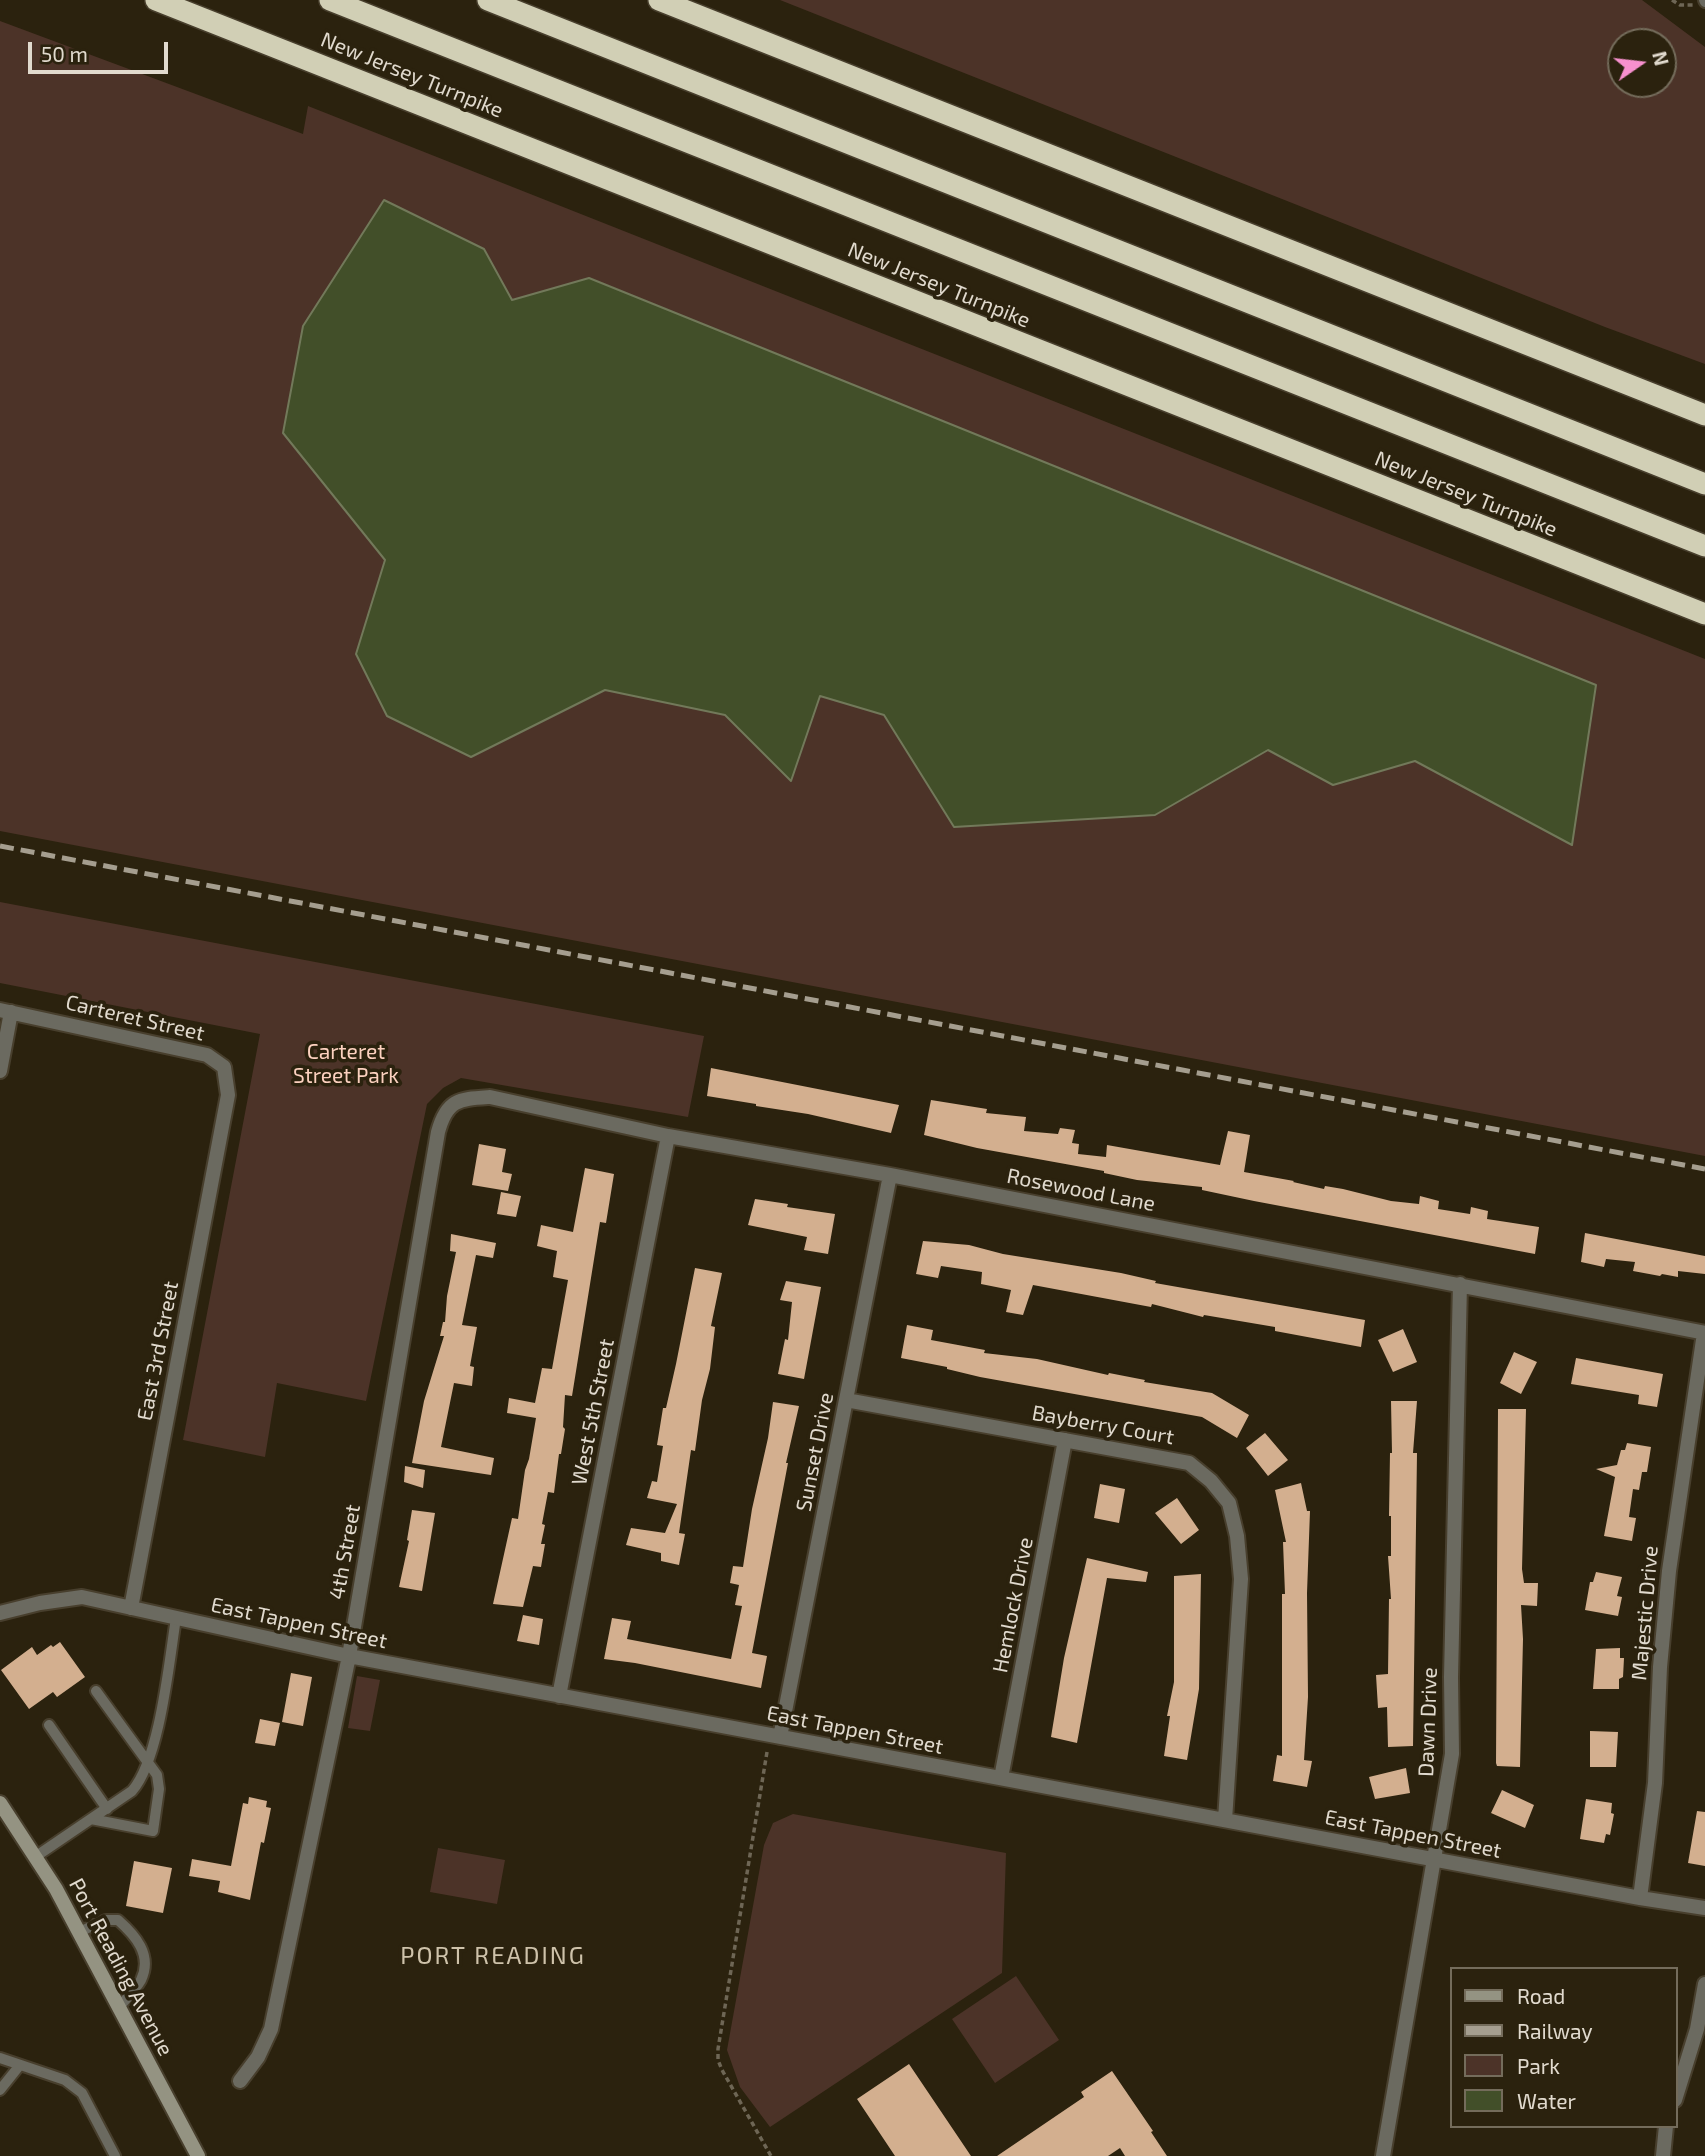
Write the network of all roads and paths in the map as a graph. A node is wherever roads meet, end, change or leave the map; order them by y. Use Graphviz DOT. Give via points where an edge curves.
graph roads {
  1 [pos="156,0"];
  2 [pos="330,0"];
  3 [pos="488,0"];
  4 [pos="659,0"];
  5 [pos="1672,0"];
  6 [pos="1705,3"];
  7 [pos="1705,415"];
  8 [pos="1705,484"];
  9 [pos="1705,546"];
  10 [pos="1705,614"];
  11 [pos="6,1011"];
  12 [pos="0,1071"];
  13 [pos="227,1102"];
  14 [pos="451,1106"];
  15 [pos="668,1136"];
  16 [pos="890,1175"];
  17 [pos="1460,1284"];
  18 [pos="1704,1333"];
  19 [pos="846,1399"];
  20 [pos="1065,1440"];
  21 [pos="131,1608"];
  22 [pos="0,1613"];
  23 [pos="176,1618"];
  24 [pos="349,1656"];
  25 [pos="96,1691"];
  26 [pos="559,1696"];
  27 [pos="49,1725"];
  28 [pos="780,1737"];
  29 [pos="767,1752"];
  30 [pos="149,1763"];
  31 [pos="1002,1778"];
  32 [pos="0,1802"];
  33 [pos="107,1809"];
  34 [pos="92,1819"];
  35 [pos="1225,1820"];
  36 [pos="35,1857"];
  37 [pos="1435,1860"];
  38 [pos="1640,1898"];
  39 [pos="1705,1908"];
  40 [pos="79,1932"];
  41 [pos="1705,1984"];
  42 [pos="119,2007"];
  43 [pos="0,2058"];
  44 [pos="20,2065"];
  45 [pos="240,2081"];
  46 [pos="0,2090"];
  47 [pos="1677,2094"];
  48 [pos="1666,2128"];
  49 [pos="115,2156"];
  50 [pos="198,2156"];
  51 [pos="771,2156"];
  52 [pos="1383,2156"];
  53 [pos="1663,2156"];
  1 -- 10 [label="highway, New Jersey Turnpike"];
  2 -- 9 [label="highway, New Jersey Turnpike"];
  3 -- 8 [label="highway"];
  4 -- 7 [label="highway"];
  5 -- 6 [label="path" via="1680,5"];
  11 -- 12 [label="street"];
  11 -- 13 [label="street, Carteret Street" via="206,1055 224,1067"];
  13 -- 21 [label="street, East 3rd Street"];
  14 -- 15 [label="street, Rosewood Lane" via="461,1098 490,1097"];
  14 -- 24 [label="street, 4th Street" via="444,1111 438,1132"];
  15 -- 16 [label="street, Rosewood Lane"];
  15 -- 26 [label="street, West 5th Street"];
  16 -- 17 [label="street, Rosewood Lane"];
  16 -- 19 [label="street, Sunset Drive"];
  17 -- 18 [label="street, Rosewood Lane"];
  17 -- 37 [label="street, Dawn Drive" via="1452,1754"];
  18 -- 38 [label="street, Majestic Drive" via="1669,1571 1655,1783"];
  19 -- 20 [label="street, Bayberry Court"];
  19 -- 28 [label="street, Sunset Drive"];
  20 -- 31 [label="street, Hemlock Drive"];
  20 -- 35 [label="street, Bayberry Court" via="1189,1463 1228,1503 1241,1579"];
  21 -- 22 [label="street, East Tappen Street" via="82,1597"];
  21 -- 23 [label="street, East Tappen Street"];
  23 -- 24 [label="street, East Tappen Street"];
  23 -- 30 [label="lane"];
  24 -- 26 [label="street, East Tappen Street"];
  24 -- 45 [label="street, 4th Street" via="271,2029"];
  25 -- 30 [label="lane"];
  26 -- 28 [label="street, East Tappen Street"];
  27 -- 33 [label="lane"];
  28 -- 31 [label="street, East Tappen Street"];
  29 -- 51 [label="path" via="718,2060"];
  30 -- 33 [label="lane" via="132,1791"];
  30 -- 34 [label="lane" via="159,1789 153,1831"];
  31 -- 35 [label="street, East Tappen Street"];
  32 -- 36 [label="street, Port Reading Avenue"];
  33 -- 34 [label="lane"];
  34 -- 36 [label="lane"];
  35 -- 37 [label="street, East Tappen Street"];
  36 -- 40 [label="street, Port Reading Avenue"];
  37 -- 38 [label="street, East Tappen Street"];
  37 -- 52 [label="street, Dawn Drive"];
  38 -- 39 [label="street, East Tappen Street"];
  40 -- 42 [label="street, Port Reading Avenue"];
  40 -- 42 [label="lane" via="106,1920 118,1920 139,1941 144,1958 142,1979"];
  41 -- 47 [label="street"];
  42 -- 50 [label="street, Port Reading Avenue"];
  43 -- 44 [label="lane"];
  44 -- 46 [label="lane"];
  44 -- 49 [label="lane" via="65,2080 82,2093"];
  48 -- 53 [label="street"];
}
